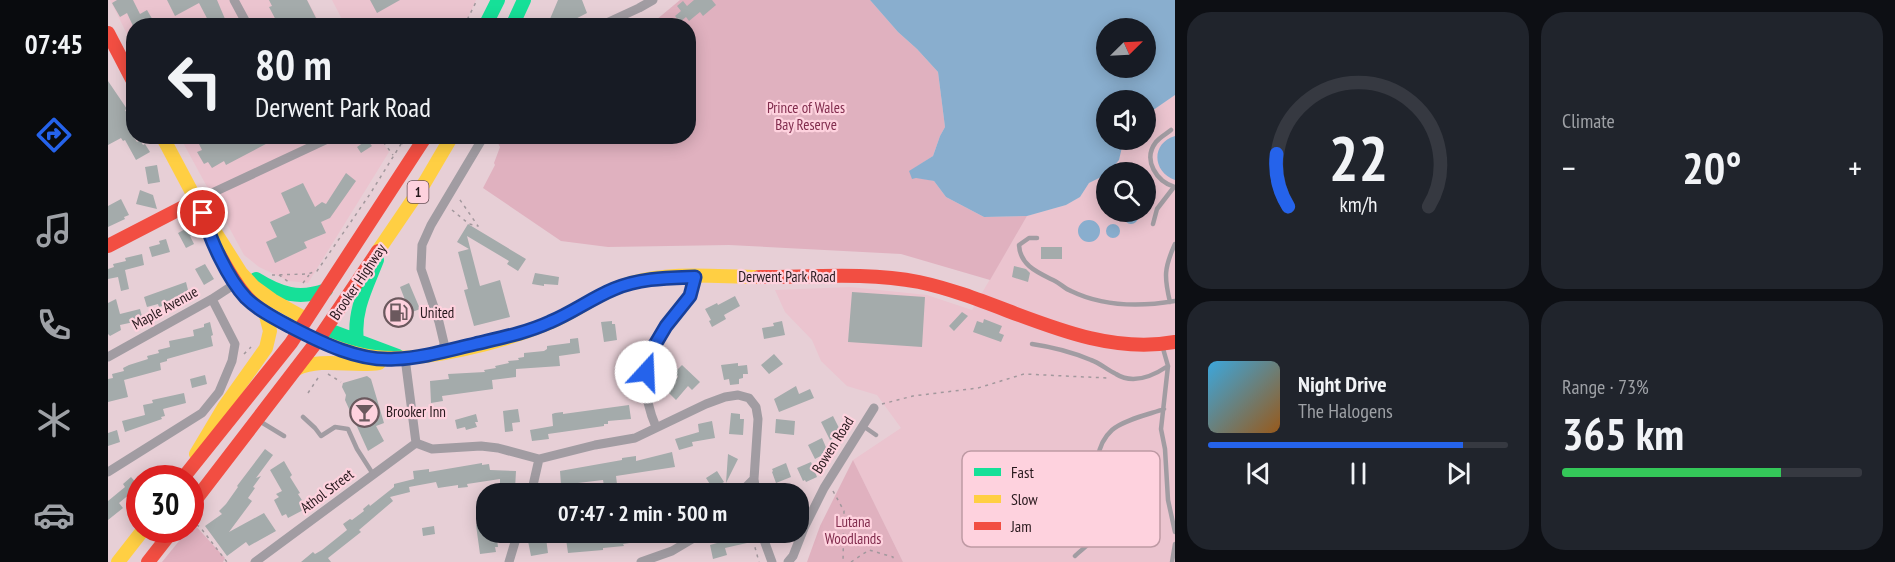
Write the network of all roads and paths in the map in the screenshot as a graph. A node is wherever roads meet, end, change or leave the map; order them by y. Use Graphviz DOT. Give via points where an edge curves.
graph roads {
  1 [pos="234,0"];
  2 [pos="477,0"];
  3 [pos="498,0"];
  4 [pos="524,0"];
  5 [pos="653,0"];
  6 [pos="244,18"];
  7 [pos="468,18"];
  8 [pos="489,18"];
  9 [pos="516,18"];
  10 [pos="618,18"];
  11 [pos="108,33"];
  12 [pos="126,68"];
  13 [pos="1171,130"];
  14 [pos="166,144"];
  15 [pos="317,144"];
  16 [pos="385,144"];
  17 [pos="400,144"];
  18 [pos="421,144"];
  19 [pos="447,144"];
  20 [pos="479,144"];
  21 [pos="313,146"];
  22 [pos="394,155"];
  23 [pos="1174,187"];
  24 [pos="457,195"];
  25 [pos="444,203"];
  26 [pos="200,206"];
  27 [pos="1153,224"];
  28 [pos="1037,238"];
  29 [pos="1175,244"];
  30 [pos="108,246"];
  31 [pos="381,247"];
  32 [pos="233,261"];
  33 [pos="310,274"];
  34 [pos="271,275"];
  35 [pos="695,277"];
  36 [pos="235,284"];
  37 [pos="301,286"];
  38 [pos="326,290"];
  39 [pos="212,299"];
  40 [pos="1173,302"];
  41 [pos="265,312"];
  42 [pos="306,319"];
  43 [pos="299,331"];
  44 [pos="322,335"];
  45 [pos="357,340"];
  46 [pos="1032,344"];
  47 [pos="1169,344"];
  48 [pos="253,346"];
  49 [pos="443,352"];
  50 [pos="108,357"];
  51 [pos="401,358"];
  52 [pos="232,361"];
  53 [pos="1168,366"];
  54 [pos="296,369"];
  55 [pos="325,371"];
  56 [pos="321,372"];
  57 [pos="1122,378"];
  58 [pos="340,382"];
  59 [pos="308,393"];
  60 [pos="874,408"];
  61 [pos="1164,408"];
  62 [pos="303,417"];
  63 [pos="258,420"];
  64 [pos="863,426"];
  65 [pos="656,428"];
  66 [pos="876,435"];
  67 [pos="284,436"];
  68 [pos="416,443"];
  69 [pos="1100,451"];
  70 [pos="539,459"];
  71 [pos="191,465"];
  72 [pos="194,465"];
  73 [pos="108,472"];
  74 [pos="373,474"];
  75 [pos="754,479"];
  76 [pos="534,483"];
  77 [pos="750,483"];
  78 [pos="755,483"];
  79 [pos="827,483"];
  80 [pos="204,489"];
  81 [pos="204,532"];
  82 [pos="1175,532"];
  83 [pos="133,543"];
  84 [pos="163,543"];
  85 [pos="515,543"];
  86 [pos="685,543"];
  87 [pos="755,543"];
  88 [pos="765,543"];
  89 [pos="1175,544"];
  90 [pos="1083,547"];
  91 [pos="1074,556"];
  92 [pos="118,562"];
  93 [pos="148,562"];
  94 [pos="227,562"];
  95 [pos="255,562"];
  96 [pos="509,562"];
  97 [pos="641,562"];
  98 [pos="759,562"];
  99 [pos="772,562"];
  100 [pos="788,562"];
  101 [pos="843,562"];
  102 [pos="851,562"];
  103 [pos="893,562"];
  104 [pos="1172,562"];
  1 -- 6 [label="street"];
  2 -- 7 [label="path"];
  3 -- 8 [label="main road"];
  4 -- 9 [label="main road"];
  5 -- 10 [label="street"];
  11 -- 12 [label="main road"];
  13 -- 23 [label="lane" via="1155,143 1151,165 1162,182"];
  14 -- 26 [label="main road, Derwent Park Road"];
  15 -- 21 [label="street"];
  16 -- 22 [label="path"];
  17 -- 22 [label="path"];
  18 -- 38 [label="main road, Brooker Highway / 1"];
  19 -- 31 [label="main road, Brooker Highway / 1"];
  20 -- 25 [label="street"];
  21 -- 26 [label="street"];
  22 -- 33 [label="path" via="333,247"];
  23 -- 27 [label="lane" via="1157,209"];
  24 -- 25 [label="path" via="478,226"];
  25 -- 49 [label="street" via="424,238 420,261 439,322"];
  26 -- 30 [label="main road"];
  26 -- 32 [label="main road, Derwent Park Road"];
  26 -- 36 [label="main road, Derwent Park Road" via="208,232"];
  28 -- 40 [label="lane" via="1019,245 1020,255 1035,273 1058,282 1068,291 1098,302 1126,305"];
  29 -- 40 [label="lane" via="1164,276"];
  31 -- 44 [label="main road, Brooker Highway / 1"];
  31 -- 45 [label="main road" via="357,316"];
  32 -- 38 [label="main road" via="268,287 285,294 306,296"];
  32 -- 42 [label="main road, Derwent Park Road" via="254,287"];
  33 -- 34 [label="path"];
  33 -- 37 [label="path"];
  35 -- 47 [label="main road, Derwent Park Road" via="879,277 925,284 1099,340 1128,345"];
  35 -- 49 [label="main road, Derwent Park Road" via="631,283 530,331"];
  35 -- 65 [label="street" via="690,296 653,348 646,372 649,412"];
  36 -- 39 [label="street, Maple Avenue"];
  36 -- 41 [label="main road, Derwent Park Road"];
  38 -- 42 [label="main road, Brooker Highway / 1"];
  39 -- 50 [label="street, Maple Avenue"];
  39 -- 52 [label="street" via="234,340"];
  41 -- 43 [label="main road, Derwent Park Road"];
  41 -- 71 [label="main road" via="270,331 266,348 224,407"];
  42 -- 43 [label="main road, Brooker Highway / 1"];
  42 -- 44 [label="main road, Derwent Park Road"];
  43 -- 44 [label="main road, Derwent Park Road"];
  43 -- 72 [label="main road, Brooker Highway / 1"];
  44 -- 45 [label="main road, Derwent Park Road"];
  44 -- 51 [label="main road, Derwent Park Road" via="362,356"];
  44 -- 54 [label="main road, Brooker Highway / 1"];
  45 -- 51 [label="main road, Derwent Park Road"];
  46 -- 57 [label="lane" via="1095,361"];
  47 -- 53 [label="lane"];
  48 -- 52 [label="path"];
  49 -- 51 [label="main road, Derwent Park Road"];
  51 -- 54 [label="main road" via="360,365 318,361"];
  51 -- 68 [label="street"];
  52 -- 73 [label="street" via="208,408"];
  53 -- 57 [label="lane" via="1143,378"];
  53 -- 61 [label="lane"];
  54 -- 63 [label="main road, Brooker Highway / 1"];
  55 -- 58 [label="path"];
  56 -- 59 [label="path"];
  57 -- 60 [label="path" via="1024,374 978,388 913,396"];
  60 -- 64 [label="street, Bowen Road"];
  61 -- 69 [label="lane" via="1112,429"];
  61 -- 82 [label="lane" via="1161,429"];
  62 -- 74 [label="lane" via="321,436 335,427 348,429"];
  63 -- 67 [label="lane"];
  63 -- 80 [label="main road, Brooker Highway / 1"];
  64 -- 66 [label="lane"];
  64 -- 79 [label="street, Bowen Road"];
  65 -- 70 [label="street" via="635,438"];
  65 -- 75 [label="street" via="725,397 738,395 748,399 756,407 758,419"];
  68 -- 70 [label="street" via="432,449 498,448"];
  68 -- 74 [label="street, Athol Street"];
  70 -- 76 [label="street"];
  74 -- 95 [label="street, Athol Street"];
  75 -- 77 [label="street"];
  75 -- 78 [label="street"];
  79 -- 100 [label="street, Bowen Road"];
  79 -- 101 [label="path" via="844,511"];
  81 -- 94 [label="path"];
  83 -- 92 [label="main road"];
  84 -- 93 [label="main road"];
  85 -- 96 [label="street"];
  86 -- 97 [label="street"];
  87 -- 98 [label="path"];
  88 -- 99 [label="street"];
  89 -- 104 [label="lane"];
  90 -- 91 [label="lane"];
  102 -- 103 [label="path" via="869,550 890,555"];
}
